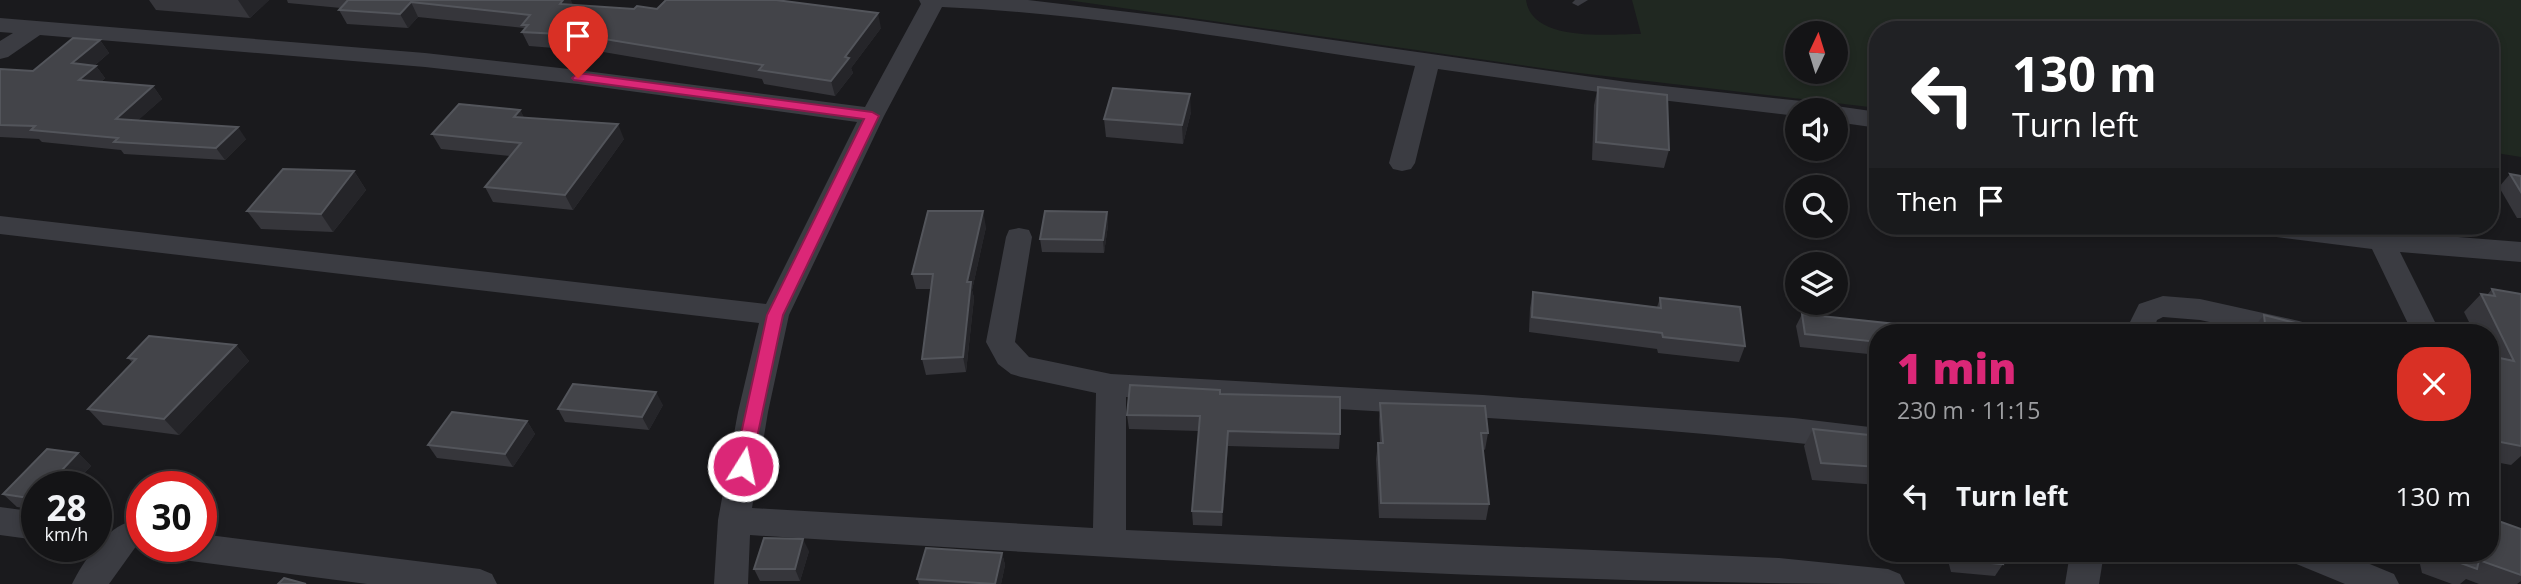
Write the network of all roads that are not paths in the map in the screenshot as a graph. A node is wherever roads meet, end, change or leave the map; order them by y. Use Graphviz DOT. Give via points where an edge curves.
graph roads {
  1 [pos="932,0"];
  2 [pos="0,24"];
  3 [pos="35,28"];
  4 [pos="0,52"];
  5 [pos="1428,61"];
  6 [pos="1785,107"];
  7 [pos="872,116"];
  8 [pos="1848,116"];
  9 [pos="1869,119"];
  10 [pos="1402,163"];
  11 [pos="0,225"];
  12 [pos="2333,235"];
  13 [pos="1019,237"];
  14 [pos="2381,241"];
  15 [pos="2521,252"];
  16 [pos="775,315"];
  17 [pos="2142,324"];
  18 [pos="2263,324"];
  19 [pos="2422,324"];
  20 [pos="1111,385"];
  21 [pos="1869,439"];
  22 [pos="734,520"];
  23 [pos="0,521"];
  24 [pos="21,524"];
  25 [pos="121,537"];
  26 [pos="1109,544"];
  27 [pos="217,550"];
  28 [pos="2086,562"];
  29 [pos="2328,562"];
  30 [pos="89,584"];
  31 [pos="480,584"];
  32 [pos="731,584"];
  33 [pos="1888,584"];
  34 [pos="2082,584"];
  35 [pos="2382,584"];
  1 -- 5 [label="street" via="997,3 1179,25"];
  1 -- 7 [label="street"];
  2 -- 3 [label="street"];
  3 -- 4 [label="street"];
  3 -- 7 [label="street" via="425,60"];
  5 -- 6 [label="street"];
  5 -- 10 [label="street"];
  7 -- 16 [label="street"];
  8 -- 9 [label="street"];
  11 -- 16 [label="street"];
  12 -- 14 [label="street"];
  13 -- 20 [label="street" via="1000,342 1008,356 1021,366"];
  14 -- 15 [label="street"];
  14 -- 19 [label="street"];
  16 -- 22 [label="street"];
  17 -- 18 [label="street" via="2152,309 2177,305"];
  20 -- 21 [label="street" via="1483,407"];
  20 -- 26 [label="street"];
  22 -- 26 [label="street"];
  22 -- 32 [label="street"];
  23 -- 24 [label="street"];
  25 -- 30 [label="street"];
  26 -- 33 [label="street" via="1779,572"];
  27 -- 31 [label="street"];
  28 -- 34 [label="street"];
  29 -- 35 [label="street"];
}
